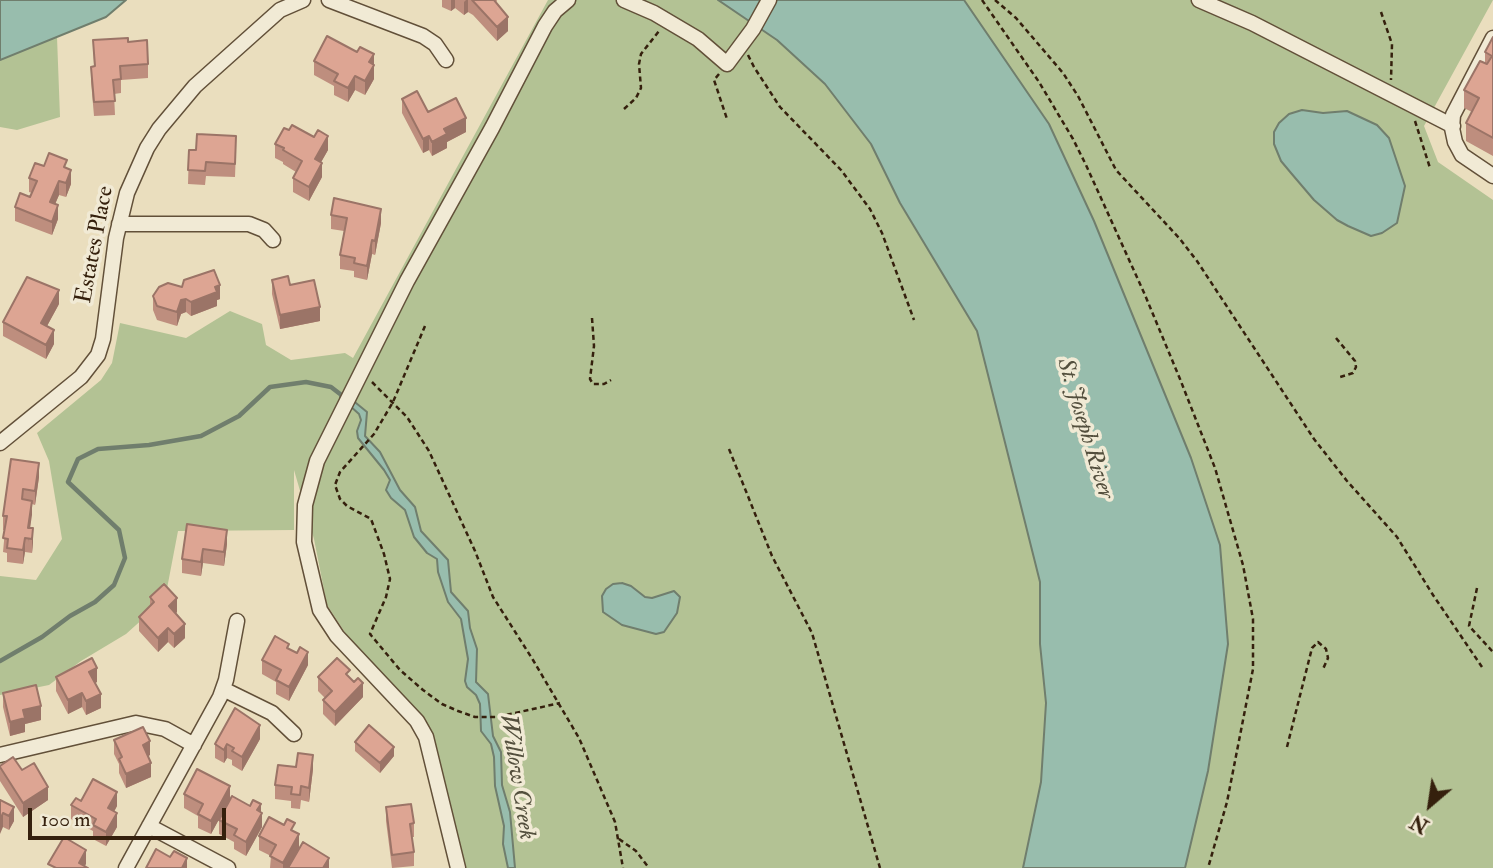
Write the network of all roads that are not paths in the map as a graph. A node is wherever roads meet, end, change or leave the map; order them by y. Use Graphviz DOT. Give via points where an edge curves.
graph roads {
  1 [pos="303,0"];
  2 [pos="329,0"];
  3 [pos="568,0"];
  4 [pos="624,0"];
  5 [pos="769,0"];
  6 [pos="1199,0"];
  7 [pos="1493,38"];
  8 [pos="446,60"];
  9 [pos="1452,126"];
  10 [pos="1493,176"];
  11 [pos="119,224"];
  12 [pos="273,240"];
  13 [pos="0,443"];
  14 [pos="237,621"];
  15 [pos="223,689"];
  16 [pos="294,734"];
  17 [pos="194,745"];
  18 [pos="0,755"];
  19 [pos="149,826"];
  20 [pos="126,868"];
  21 [pos="228,868"];
  22 [pos="458,868"];
  1 -- 11 [label="street, Estates Place" via="280,10 180,102 147,148"];
  2 -- 8 [label="street" via="423,36"];
  3 -- 22 [label="street" via="545,26 407,281 317,461 305,505 304,542 320,610 337,636 417,721 426,737"];
  4 -- 5 [label="street" via="698,39 727,64"];
  6 -- 9 [label="street"];
  7 -- 9 [label="street" via="1453,115"];
  9 -- 10 [label="street" via="1462,155"];
  11 -- 12 [label="street" via="249,224"];
  11 -- 13 [label="street, Estates Place" via="98,355 81,377"];
  14 -- 15 [label="street"];
  15 -- 16 [label="street" via="272,713"];
  15 -- 17 [label="street"];
  17 -- 18 [label="street" via="165,729 136,723"];
  17 -- 19 [label="street"];
  19 -- 20 [label="street"];
  19 -- 21 [label="street"];
}
